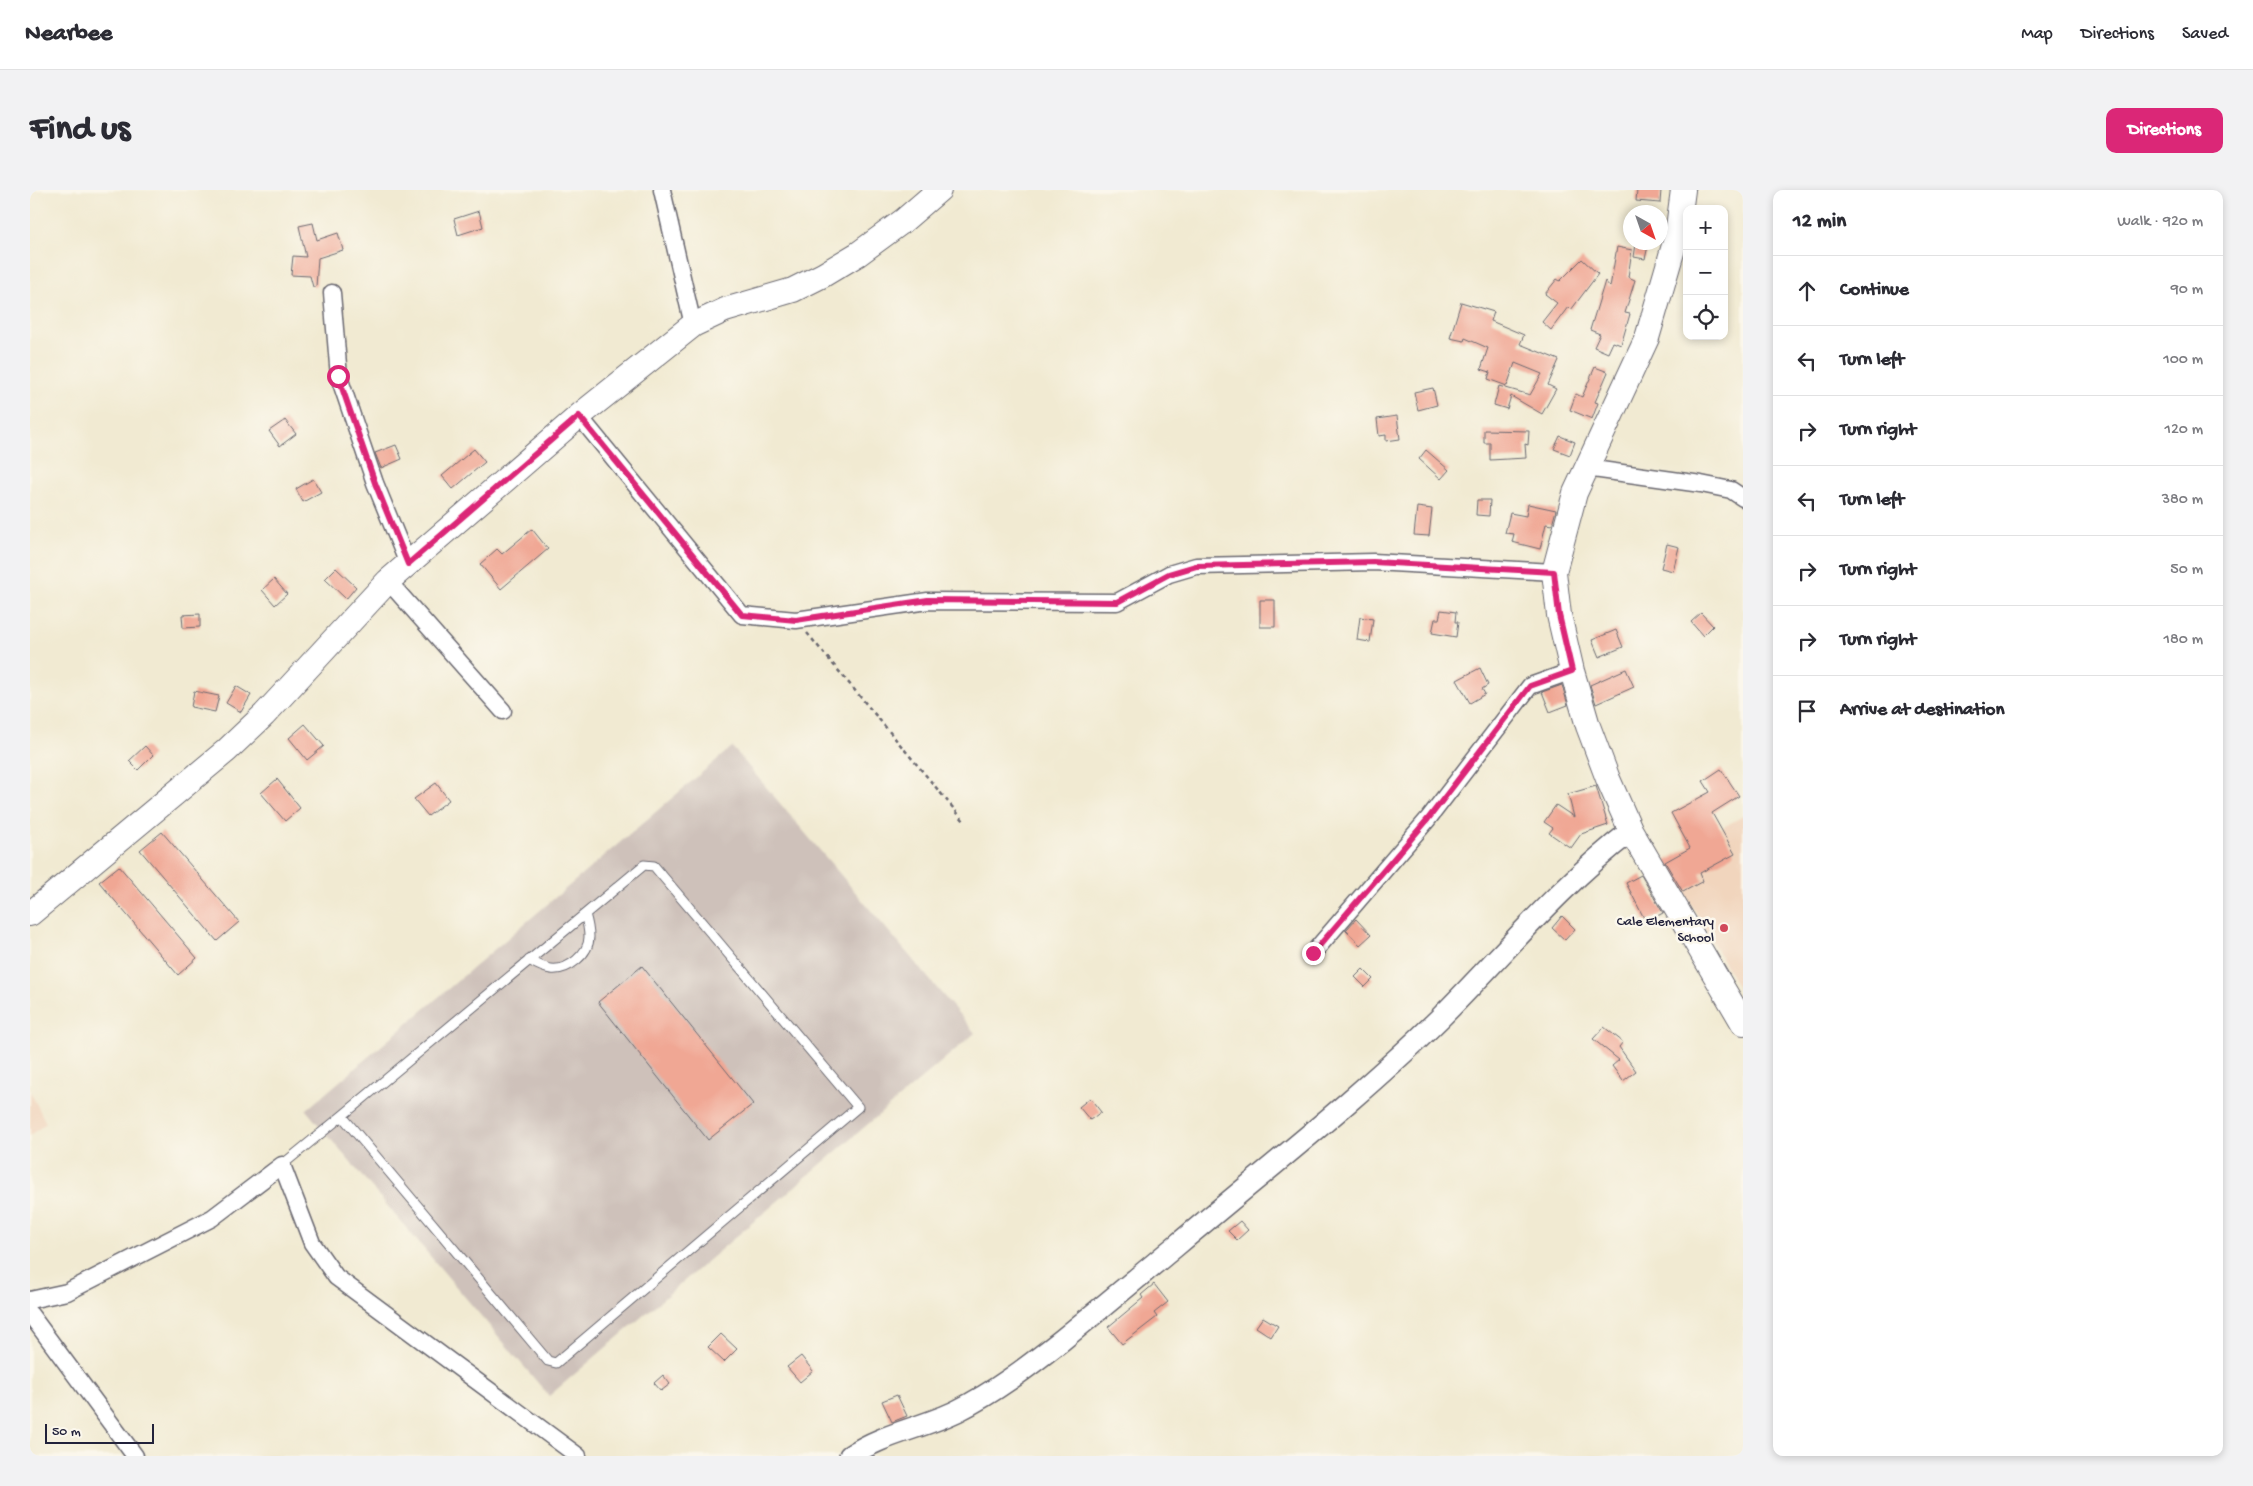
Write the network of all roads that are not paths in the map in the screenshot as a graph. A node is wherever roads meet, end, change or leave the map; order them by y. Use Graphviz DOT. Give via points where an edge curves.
graph roads {
  1 [pos="662,190"];
  2 [pos="939,190"];
  3 [pos="1683,190"];
  4 [pos="332,293"];
  5 [pos="693,325"];
  6 [pos="579,416"];
  7 [pos="1586,468"];
  8 [pos="1743,498"];
  9 [pos="408,564"];
  10 [pos="1554,572"];
  11 [pos="388,581"];
  12 [pos="1572,671"];
  13 [pos="502,711"];
  14 [pos="1632,831"];
  15 [pos="30,914"];
  16 [pos="585,914"];
  17 [pos="1313,953"];
  18 [pos="529,960"];
  19 [pos="1743,1023"];
  20 [pos="342,1116"];
  21 [pos="282,1165"];
  22 [pos="30,1300"];
  23 [pos="30,1314"];
  24 [pos="134,1456"];
  25 [pos="578,1456"];
  26 [pos="850,1456"];
  1 -- 5 [label="street"];
  2 -- 5 [label="main road" via="858,254 823,275 793,290 725,310"];
  3 -- 7 [label="main road" via="1677,235 1647,338"];
  4 -- 9 [label="street" via="338,376 375,483"];
  5 -- 6 [label="main road"];
  6 -- 9 [label="main road"];
  6 -- 10 [label="street" via="742,615 796,620 928,600 1117,602 1169,574 1196,566 1373,562"];
  7 -- 8 [label="street" via="1701,484 1731,490"];
  7 -- 10 [label="main road" via="1575,493"];
  9 -- 11 [label="main road"];
  10 -- 12 [label="main road" via="1559,615"];
  11 -- 13 [label="street"];
  11 -- 15 [label="main road" via="264,715 226,751"];
  12 -- 14 [label="main road" via="1591,734"];
  12 -- 17 [label="street" via="1530,686 1433,812"];
  14 -- 19 [label="main road"];
  14 -- 26 [label="street" via="1556,896 1439,1019 1346,1103 1061,1340 1007,1382 956,1411 865,1446"];
  16 -- 18 [label="lane"];
  16 -- 18 [label="lane" via="589,938 577,960 552,969"];
  16 -- 20 [label="lane" via="644,865 654,866 858,1107 556,1363 548,1361"];
  18 -- 20 [label="lane"];
  20 -- 21 [label="lane"];
  21 -- 22 [label="street" via="212,1218 67,1292"];
  21 -- 25 [label="street" via="312,1243 336,1277"];
  23 -- 24 [label="street"];
}
